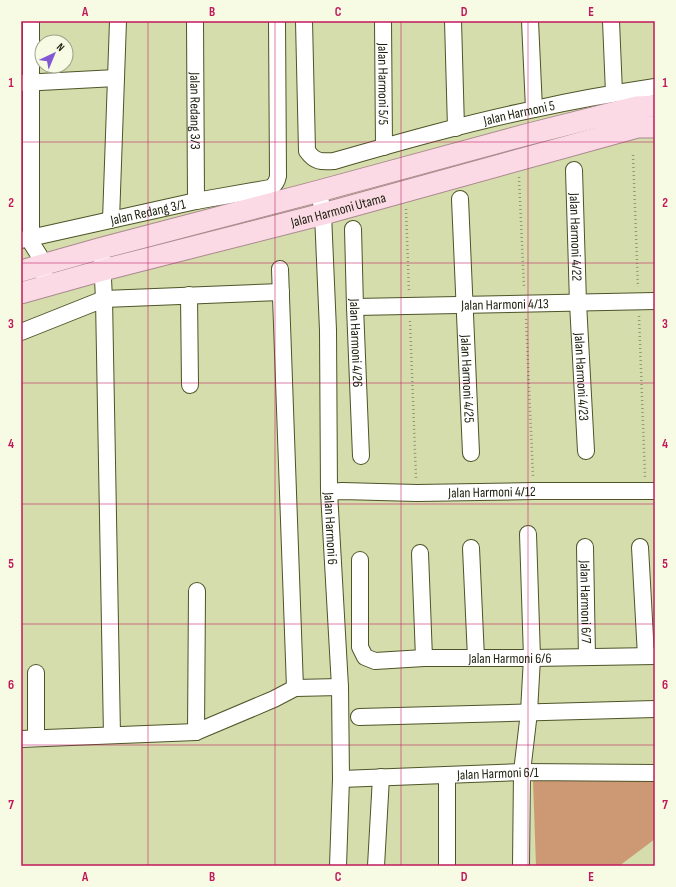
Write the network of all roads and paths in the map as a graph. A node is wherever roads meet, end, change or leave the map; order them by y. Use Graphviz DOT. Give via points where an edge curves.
graph roads {
  1 [pos="31,21"];
  2 [pos="118,21"];
  3 [pos="195,21"];
  4 [pos="277,21"];
  5 [pos="304,21"];
  6 [pos="383,21"];
  7 [pos="453,21"];
  8 [pos="530,21"];
  9 [pos="611,21"];
  10 [pos="116,78"];
  11 [pos="26,82"];
  12 [pos="655,87"];
  13 [pos="614,93"];
  14 [pos="655,106"];
  15 [pos="534,109"];
  16 [pos="655,127"];
  17 [pos="456,128"];
  18 [pos="384,147"];
  19 [pos="633,155"];
  20 [pos="574,170"];
  21 [pos="519,174"];
  22 [pos="319,192"];
  23 [pos="460,199"];
  24 [pos="196,201"];
  25 [pos="406,204"];
  26 [pos="323,214"];
  27 [pos="111,220"];
  28 [pos="353,229"];
  29 [pos="28,241"];
  30 [pos="102,248"];
  31 [pos="30,268"];
  32 [pos="280,269"];
  33 [pos="103,270"];
  34 [pos="34,290"];
  35 [pos="281,292"];
  36 [pos="190,295"];
  37 [pos="104,298"];
  38 [pos="655,301"];
  39 [pos="638,302"];
  40 [pos="578,303"];
  41 [pos="525,304"];
  42 [pos="464,305"];
  43 [pos="409,306"];
  44 [pos="355,307"];
  45 [pos="21,332"];
  46 [pos="190,385"];
  47 [pos="586,450"];
  48 [pos="471,453"];
  49 [pos="361,456"];
  50 [pos="650,487"];
  51 [pos="533,491"];
  52 [pos="329,492"];
  53 [pos="417,493"];
  54 [pos="528,534"];
  55 [pos="585,547"];
  56 [pos="640,547"];
  57 [pos="471,548"];
  58 [pos="420,553"];
  59 [pos="360,560"];
  60 [pos="197,591"];
  61 [pos="651,656"];
  62 [pos="587,657"];
  63 [pos="424,658"];
  64 [pos="476,658"];
  65 [pos="532,658"];
  66 [pos="36,673"];
  67 [pos="340,687"];
  68 [pos="295,688"];
  69 [pos="655,709"];
  70 [pos="529,712"];
  71 [pos="359,717"];
  72 [pos="196,732"];
  73 [pos="112,735"];
  74 [pos="29,739"];
  75 [pos="522,772"];
  76 [pos="655,773"];
  77 [pos="447,775"];
  78 [pos="381,778"];
  79 [pos="341,779"];
  80 [pos="338,866"];
  81 [pos="376,866"];
  82 [pos="447,866"];
  83 [pos="521,866"];
  1 -- 11 [label="street"];
  2 -- 10 [label="street"];
  3 -- 24 [label="street, Jalan Redang 3/3"];
  4 -- 24 [label="street, Jalan Redang 3/1" via="277,181 270,188"];
  5 -- 18 [label="street, Jalan Harmoni 5" via="308,151 312,158 322,162 334,161"];
  6 -- 18 [label="street, Jalan Harmoni 5/5"];
  7 -- 17 [label="street"];
  8 -- 15 [label="street"];
  9 -- 13 [label="street"];
  10 -- 11 [label="street"];
  10 -- 27 [label="street"];
  11 -- 29 [label="street"];
  12 -- 13 [label="street, Jalan Harmoni 5"];
  13 -- 15 [label="street, Jalan Harmoni 5"];
  14 -- 22 [label="main road, Jalan Harmoni Utama" via="637,107 529,134"];
  15 -- 17 [label="street, Jalan Harmoni 5"];
  16 -- 26 [label="main road, Jalan Harmoni Utama" via="638,127"];
  17 -- 18 [label="street, Jalan Harmoni 5"];
  19 -- 39 [label="path"];
  20 -- 40 [label="street, Jalan Harmoni 4/22"];
  21 -- 41 [label="path"];
  22 -- 26 [label="street, Jalan Harmoni 6"];
  22 -- 30 [label="main road, Jalan Harmoni Utama"];
  23 -- 42 [label="street, Jalan Harmoni 4/25"];
  24 -- 27 [label="street, Jalan Redang 3/1"];
  25 -- 43 [label="path"];
  26 -- 33 [label="main road, Jalan Harmoni Utama"];
  26 -- 52 [label="street, Jalan Harmoni 6" via="328,330"];
  27 -- 29 [label="street, Jalan Redang 3/1"];
  28 -- 44 [label="street, Jalan Harmoni 4/26"];
  29 -- 31 [label="street" via="39,255"];
  30 -- 31 [label="main road, Jalan Harmoni Utama"];
  30 -- 33 [label="street"];
  31 -- 34 [label="street"];
  32 -- 35 [label="street"];
  33 -- 34 [label="main road, Jalan Harmoni Utama"];
  33 -- 37 [label="street"];
  35 -- 36 [label="street"];
  35 -- 68 [label="street"];
  36 -- 37 [label="street"];
  36 -- 46 [label="street"];
  37 -- 45 [label="street"];
  37 -- 73 [label="street"];
  38 -- 39 [label="street, Jalan Harmoni 4/13"];
  39 -- 40 [label="street, Jalan Harmoni 4/13"];
  39 -- 50 [label="path"];
  40 -- 41 [label="street, Jalan Harmoni 4/13"];
  40 -- 47 [label="street, Jalan Harmoni 4/23"];
  41 -- 42 [label="street, Jalan Harmoni 4/13"];
  41 -- 51 [label="path"];
  42 -- 43 [label="street, Jalan Harmoni 4/13"];
  42 -- 48 [label="street, Jalan Harmoni 4/25"];
  43 -- 44 [label="street, Jalan Harmoni 4/13"];
  43 -- 53 [label="path"];
  44 -- 49 [label="street, Jalan Harmoni 4/26"];
  50 -- 51 [label="street, Jalan Harmoni 4/12"];
  51 -- 53 [label="street, Jalan Harmoni 4/12"];
  52 -- 53 [label="street, Jalan Harmoni 4/12"];
  52 -- 67 [label="street, Jalan Harmoni 6"];
  54 -- 65 [label="street"];
  55 -- 62 [label="street, Jalan Harmoni 6/7"];
  56 -- 61 [label="street"];
  57 -- 64 [label="street"];
  58 -- 63 [label="street"];
  59 -- 63 [label="street, Jalan Harmoni 6/6" via="360,648 365,657 375,662"];
  60 -- 72 [label="street"];
  61 -- 62 [label="street, Jalan Harmoni 6/6"];
  62 -- 65 [label="street, Jalan Harmoni 6/6"];
  63 -- 64 [label="street, Jalan Harmoni 6/6"];
  64 -- 65 [label="street, Jalan Harmoni 6/6"];
  65 -- 70 [label="street"];
  66 -- 74 [label="street"];
  67 -- 68 [label="street"];
  67 -- 79 [label="street, Jalan Harmoni 6"];
  68 -- 72 [label="street"];
  69 -- 70 [label="street"];
  70 -- 71 [label="street"];
  70 -- 75 [label="street"];
  72 -- 73 [label="street"];
  73 -- 74 [label="street"];
  75 -- 76 [label="street, Jalan Harmoni 6/1"];
  75 -- 77 [label="street, Jalan Harmoni 6/1"];
  75 -- 83 [label="street"];
  77 -- 78 [label="street, Jalan Harmoni 6/1"];
  77 -- 82 [label="street"];
  78 -- 79 [label="street, Jalan Harmoni 6/1"];
  78 -- 81 [label="street"];
  79 -- 80 [label="street, Jalan Harmoni 6"];
}
